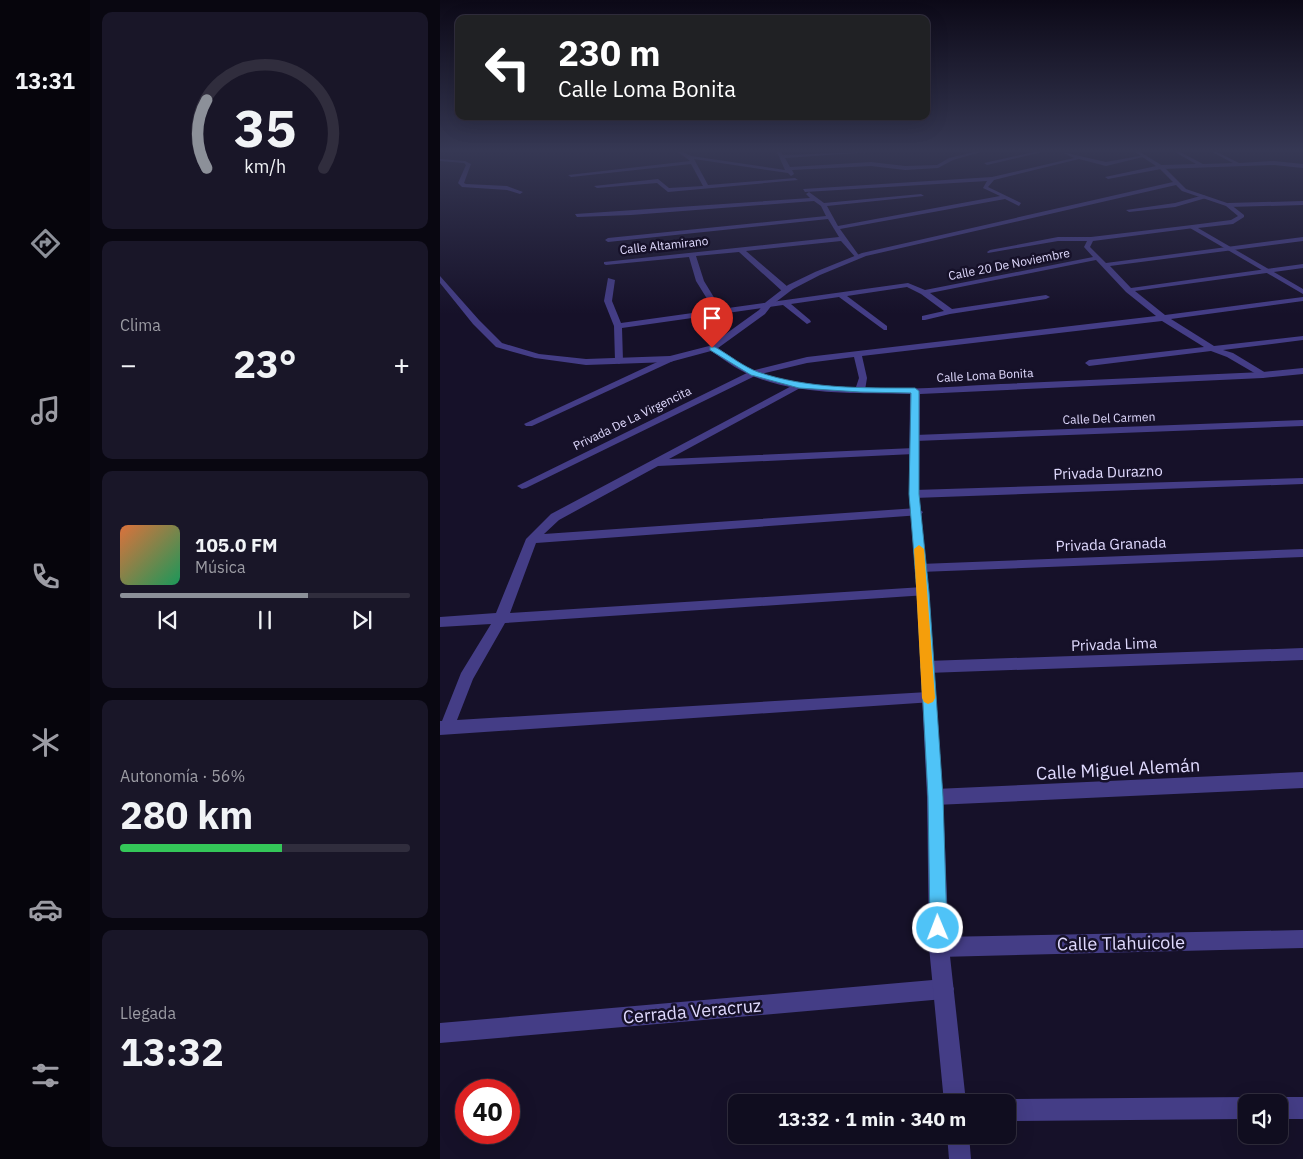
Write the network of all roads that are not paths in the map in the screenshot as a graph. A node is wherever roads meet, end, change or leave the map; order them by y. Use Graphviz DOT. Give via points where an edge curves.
graph roads {
  1 [pos="721,206"];
  2 [pos="824,206"];
  3 [pos="956,206"];
  4 [pos="1068,206"];
  5 [pos="1165,206"];
  6 [pos="1229,206"];
  7 [pos="1129,210"];
  8 [pos="577,215"];
  9 [pos="830,217"];
  10 [pos="1192,227"];
  11 [pos="836,228"];
  12 [pos="843,239"];
  13 [pos="1090,239"];
  14 [pos="1303,239"];
  15 [pos="608,240"];
  16 [pos="1229,247"];
  17 [pos="740,249"];
  18 [pos="990,252"];
  19 [pos="692,254"];
  20 [pos="857,257"];
  21 [pos="1097,258"];
  22 [pos="606,262"];
  23 [pos="1103,265"];
  24 [pos="1303,266"];
  25 [pos="1267,271"];
  26 [pos="440,278"];
  27 [pos="611,280"];
  28 [pos="786,289"];
  29 [pos="1128,290"];
  30 [pos="924,292"];
  31 [pos="1303,292"];
  32 [pos="840,294"];
  33 [pos="1046,297"];
  34 [pos="1303,299"];
  35 [pos="784,302"];
  36 [pos="766,305"];
  37 [pos="719,312"];
  38 [pos="950,312"];
  39 [pos="925,318"];
  40 [pos="1163,318"];
  41 [pos="806,322"];
  42 [pos="618,326"];
  43 [pos="884,328"];
  44 [pos="1303,338"];
  45 [pos="712,348"];
  46 [pos="1214,350"];
  47 [pos="858,355"];
  48 [pos="670,359"];
  49 [pos="619,361"];
  50 [pos="1089,363"];
  51 [pos="1303,371"];
  52 [pos="754,373"];
  53 [pos="1263,375"];
  54 [pos="799,385"];
  55 [pos="860,390"];
  56 [pos="915,391"];
  57 [pos="1303,423"];
  58 [pos="529,424"];
  59 [pos="915,444"];
  60 [pos="655,463"];
  61 [pos="1303,481"];
  62 [pos="522,486"];
  63 [pos="914,494"];
  64 [pos="917,512"];
  65 [pos="532,539"];
  66 [pos="1303,553"];
  67 [pos="920,568"];
  68 [pos="923,592"];
  69 [pos="501,618"];
  70 [pos="440,622"];
  71 [pos="1303,654"];
  72 [pos="926,667"];
  73 [pos="928,698"];
  74 [pos="443,728"];
  75 [pos="1303,780"];
  76 [pos="935,797"];
  77 [pos="1303,939"];
  78 [pos="939,947"];
  79 [pos="944,989"];
  80 [pos="440,1033"];
  81 [pos="954,1094"];
  82 [pos="1238,1108"];
  83 [pos="1288,1108"];
  84 [pos="1303,1108"];
  85 [pos="1016,1110"];
  86 [pos="959,1144"];
  87 [pos="960,1159"];
  1 -- 8 [label="street"];
  2 -- 9 [label="street"];
  3 -- 11 [label="street"];
  4 -- 20 [label="street"];
  5 -- 7 [label="street"];
  6 -- 10 [label="street" via="1242,216 1233,222"];
  9 -- 11 [label="street"];
  9 -- 15 [label="street"];
  10 -- 13 [label="street"];
  10 -- 16 [label="street"];
  11 -- 12 [label="street"];
  12 -- 17 [label="street, Calle Altamirano"];
  12 -- 20 [label="street"];
  13 -- 18 [label="street" via="1058,239"];
  13 -- 21 [label="street" via="1087,247"];
  14 -- 16 [label="street"];
  16 -- 23 [label="street"];
  16 -- 25 [label="street"];
  17 -- 19 [label="street, Calle Altamirano"];
  17 -- 28 [label="street"];
  19 -- 22 [label="street, Calle Altamirano"];
  19 -- 37 [label="street" via="700,281"];
  20 -- 28 [label="street"];
  21 -- 23 [label="street"];
  21 -- 30 [label="street, Calle 20 De Noviembre"];
  23 -- 29 [label="street"];
  24 -- 25 [label="street"];
  25 -- 29 [label="street"];
  25 -- 31 [label="street"];
  26 -- 49 [label="street" via="499,345 538,356 586,362"];
  27 -- 42 [label="street" via="608,301"];
  28 -- 36 [label="street"];
  29 -- 40 [label="street"];
  30 -- 32 [label="street" via="908,285"];
  30 -- 38 [label="street"];
  32 -- 35 [label="street"];
  32 -- 43 [label="street"];
  33 -- 38 [label="street"];
  34 -- 40 [label="street, Privada De La Virgencita"];
  35 -- 36 [label="street"];
  35 -- 41 [label="street"];
  36 -- 37 [label="street"];
  36 -- 45 [label="street" via="762,312"];
  37 -- 42 [label="street"];
  38 -- 39 [label="street"];
  40 -- 46 [label="street"];
  40 -- 47 [label="street, Privada De La Virgencita"];
  42 -- 49 [label="street"];
  44 -- 46 [label="street"];
  45 -- 48 [label="street"];
  45 -- 52 [label="street, Calle Loma Bonita"];
  46 -- 50 [label="street"];
  46 -- 53 [label="street" via="1230,355"];
  47 -- 52 [label="street, Privada De La Virgencita" via="807,360"];
  47 -- 55 [label="street" via="863,378"];
  48 -- 49 [label="street"];
  48 -- 58 [label="street"];
  51 -- 53 [label="street, Calle Loma Bonita"];
  52 -- 54 [label="street, Calle Loma Bonita"];
  52 -- 62 [label="street, Privada De La Virgencita"];
  53 -- 56 [label="street, Calle Loma Bonita"];
  54 -- 55 [label="street, Calle Loma Bonita"];
  54 -- 60 [label="street"];
  55 -- 56 [label="street, Calle Loma Bonita"];
  56 -- 59 [label="street"];
  57 -- 59 [label="street, Calle Del Carmen"];
  59 -- 60 [label="street, Calle Del Carmen"];
  59 -- 63 [label="street"];
  60 -- 65 [label="street" via="555,518"];
  61 -- 63 [label="street, Privada Durazno"];
  63 -- 64 [label="street"];
  64 -- 65 [label="street"];
  64 -- 67 [label="street"];
  65 -- 69 [label="street"];
  66 -- 67 [label="street, Privada Granada"];
  67 -- 68 [label="street"];
  68 -- 69 [label="street"];
  68 -- 72 [label="street"];
  69 -- 70 [label="street"];
  69 -- 74 [label="street" via="466,677"];
  71 -- 72 [label="street, Privada Lima"];
  72 -- 73 [label="street"];
  73 -- 74 [label="street"];
  73 -- 76 [label="street"];
  75 -- 76 [label="street, Calle Miguel Alemán"];
  76 -- 78 [label="street"];
  77 -- 78 [label="street, Calle Tlahuicole"];
  78 -- 79 [label="street"];
  79 -- 80 [label="street, Cerrada Veracruz"];
  79 -- 81 [label="street"];
  82 -- 85 [label="street"];
  83 -- 84 [label="street"];
  86 -- 87 [label="street"];
}
